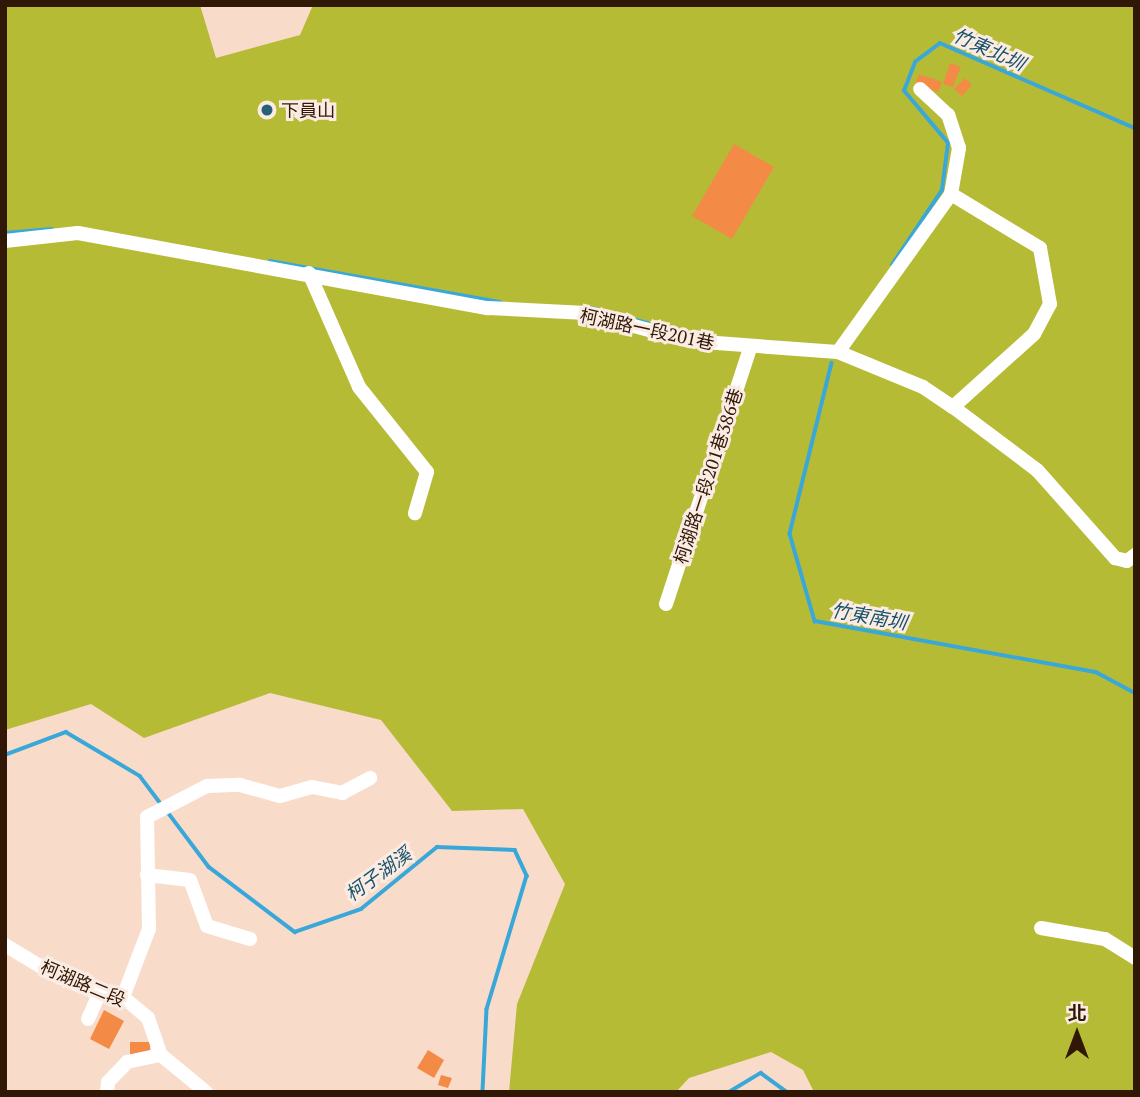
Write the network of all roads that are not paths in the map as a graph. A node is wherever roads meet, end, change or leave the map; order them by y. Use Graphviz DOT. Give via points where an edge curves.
graph roads {
  1 [pos="920,89"];
  2 [pos="951,194"];
  3 [pos="5,241"];
  4 [pos="309,273"];
  5 [pos="750,349"];
  6 [pos="838,352"];
  7 [pos="953,407"];
  8 [pos="415,513"];
  9 [pos="1135,555"];
  10 [pos="666,604"];
  11 [pos="370,778"];
  12 [pos="147,875"];
  13 [pos="1041,928"];
  14 [pos="250,939"];
  15 [pos="5,945"];
  16 [pos="1135,958"];
  17 [pos="99,994"];
  18 [pos="123,997"];
  19 [pos="88,1019"];
  20 [pos="161,1055"];
  21 [pos="107,1092"];
  22 [pos="206,1092"];
  1 -- 2 [label="street" via="948,115 959,148"];
  2 -- 6 [label="street"];
  2 -- 7 [label="street" via="1040,248 1050,292 1050,304 1034,334"];
  3 -- 4 [label="street, 柯湖路一段201巷" via="78,233"];
  4 -- 5 [label="street, 柯湖路一段201巷" via="488,308 586,313 690,341"];
  4 -- 8 [label="street" via="359,387 427,472"];
  5 -- 6 [label="street, 柯湖路一段201巷"];
  5 -- 10 [label="street, 柯湖路一段201巷386巷"];
  6 -- 7 [label="street, 柯湖路一段201巷" via="923,387"];
  7 -- 9 [label="street, 柯湖路一段201巷" via="1037,470 1115,558 1127,561"];
  11 -- 12 [label="street" via="342,793 312,787 280,796 240,785 185,793 147,817"];
  12 -- 14 [label="street" via="190,880 207,926"];
  12 -- 18 [label="street" via="149,929"];
  13 -- 16 [label="street" via="1105,939"];
  15 -- 17 [label="street, 柯湖路二段"];
  17 -- 18 [label="street, 柯湖路二段"];
  17 -- 19 [label="street"];
  18 -- 20 [label="street, 柯湖路二段" via="148,1018"];
  20 -- 21 [label="street" via="127,1062 108,1082"];
  20 -- 22 [label="street"];
}
